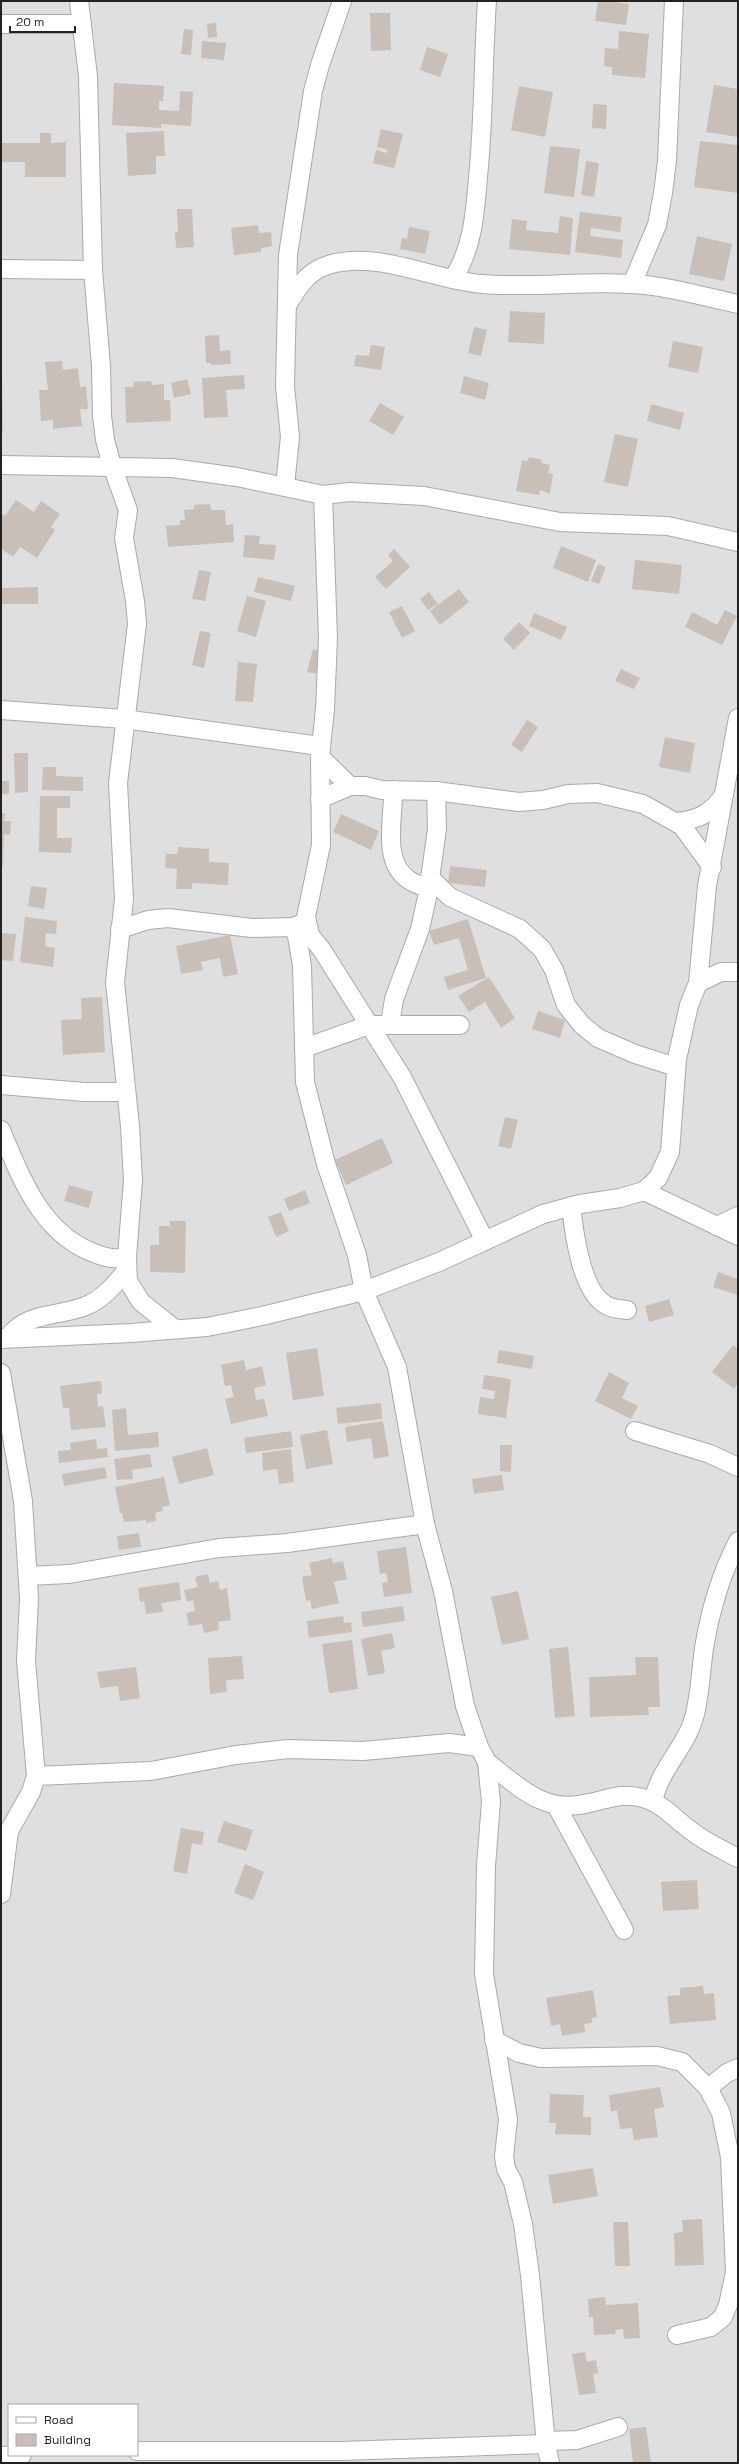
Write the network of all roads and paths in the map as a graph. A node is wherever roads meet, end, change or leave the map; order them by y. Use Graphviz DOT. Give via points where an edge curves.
graph roads {
  1 [pos="79,1"];
  2 [pos="342,1"];
  3 [pos="487,1"];
  4 [pos="674,1"];
  5 [pos="1,24"];
  6 [pos="82,24"];
  7 [pos="1,269"];
  8 [pos="93,270"];
  9 [pos="453,279"];
  10 [pos="632,284"];
  11 [pos="288,304"];
  12 [pos="738,304"];
  13 [pos="1,465"];
  14 [pos="112,466"];
  15 [pos="284,486"];
  16 [pos="323,495"];
  17 [pos="738,542"];
  18 [pos="1,710"];
  19 [pos="738,718"];
  20 [pos="124,719"];
  21 [pos="320,751"];
  22 [pos="734,759"];
  23 [pos="350,786"];
  24 [pos="393,790"];
  25 [pos="436,791"];
  26 [pos="724,794"];
  27 [pos="320,799"];
  28 [pos="676,822"];
  29 [pos="712,867"];
  30 [pos="430,884"];
  31 [pos="300,925"];
  32 [pos="120,929"];
  33 [pos="738,972"];
  34 [pos="698,983"];
  35 [pos="390,1024"];
  36 [pos="369,1025"];
  37 [pos="460,1025"];
  38 [pos="304,1048"];
  39 [pos="676,1067"];
  40 [pos="1,1085"];
  41 [pos="126,1092"];
  42 [pos="1,1130"];
  43 [pos="644,1191"];
  44 [pos="571,1206"];
  45 [pos="738,1216"];
  46 [pos="718,1226"];
  47 [pos="738,1236"];
  48 [pos="484,1241"];
  49 [pos="127,1264"];
  50 [pos="364,1291"];
  51 [pos="627,1310"];
  52 [pos="175,1329"];
  53 [pos="4,1338"];
  54 [pos="1,1373"];
  55 [pos="635,1431"];
  56 [pos="738,1467"];
  57 [pos="425,1524"];
  58 [pos="738,1540"];
  59 [pos="733,1566"];
  60 [pos="28,1576"];
  61 [pos="483,1754"];
  62 [pos="36,1776"];
  63 [pos="653,1802"];
  64 [pos="556,1805"];
  65 [pos="738,1858"];
  66 [pos="1,1894"];
  67 [pos="624,1930"];
  68 [pos="494,2040"];
  69 [pos="738,2068"];
  70 [pos="708,2088"];
  71 [pos="677,2335"];
  72 [pos="618,2427"];
  73 [pos="546,2443"];
  74 [pos="138,2451"];
  75 [pos="550,2463"];
  1 -- 6 [label="street"];
  2 -- 11 [label="street" via="320,65 307,121 288,255"];
  3 -- 9 [label="street" via="476,207 470,246"];
  4 -- 10 [label="street" via="667,161 663,193 657,225"];
  5 -- 6 [label="street"];
  6 -- 8 [label="street" via="88,76"];
  7 -- 8 [label="street"];
  8 -- 14 [label="street" via="101,366 102,416"];
  9 -- 10 [label="street" via="503,285"];
  9 -- 11 [label="street" via="360,260 323,267 308,276"];
  10 -- 12 [label="street"];
  11 -- 15 [label="street" via="285,386 290,436"];
  13 -- 14 [label="street"];
  14 -- 15 [label="street" via="172,468"];
  14 -- 20 [label="street" via="128,510 124,538 137,624"];
  15 -- 16 [label="street"];
  16 -- 17 [label="street" via="350,492 424,496 560,522 668,526"];
  16 -- 21 [label="street" via="328,638"];
  18 -- 20 [label="street"];
  19 -- 22 [label="street"];
  20 -- 21 [label="street"];
  20 -- 32 [label="street" via="118,782 124,899"];
  21 -- 23 [label="street"];
  21 -- 27 [label="street"];
  22 -- 26 [label="street"];
  23 -- 24 [label="street"];
  23 -- 27 [label="street"];
  24 -- 25 [label="street"];
  24 -- 30 [label="street" via="391,844 395,861 408,879"];
  25 -- 28 [label="street" via="520,802 568,794 597,793 644,804"];
  25 -- 30 [label="street" via="437,829"];
  26 -- 28 [label="street" via="709,813 699,818"];
  26 -- 29 [label="street"];
  27 -- 31 [label="street" via="321,845"];
  28 -- 29 [label="street" via="697,844"];
  29 -- 34 [label="street" via="702,930"];
  30 -- 35 [label="street" via="420,929 394,998"];
  30 -- 39 [label="street" via="450,898 520,929 542,949 554,970 566,1005 582,1025 598,1038 648,1059"];
  31 -- 32 [label="street" via="252,928 168,918 148,920"];
  31 -- 36 [label="street" via="322,950"];
  31 -- 38 [label="street" via="297,936 302,966"];
  32 -- 41 [label="street" via="114,982"];
  33 -- 34 [label="street" via="721,972"];
  34 -- 39 [label="street" via="682,1031"];
  35 -- 36 [label="street"];
  35 -- 37 [label="street"];
  36 -- 38 [label="street"];
  36 -- 48 [label="street" via="422,1113 458,1192"];
  38 -- 50 [label="street" via="305,1082 326,1164 356,1255"];
  39 -- 43 [label="street" via="670,1152 658,1178"];
  40 -- 41 [label="street" via="84,1092"];
  41 -- 49 [label="street" via="133,1180"];
  42 -- 49 [label="street" via="21,1178 35,1203 57,1231 81,1248"];
  43 -- 44 [label="street" via="620,1198"];
  43 -- 46 [label="street"];
  44 -- 48 [label="street" via="542,1214"];
  44 -- 51 [label="street" via="582,1267 590,1287 596,1298 607,1306"];
  45 -- 46 [label="street"];
  46 -- 47 [label="street"];
  48 -- 50 [label="street"];
  49 -- 52 [label="street" via="128,1281 141,1302"];
  49 -- 53 [label="street" via="106,1293 88,1305 31,1319 16,1327"];
  50 -- 52 [label="street" via="207,1327"];
  50 -- 57 [label="street" via="397,1366"];
  52 -- 53 [label="street"];
  54 -- 60 [label="street" via="23,1501"];
  55 -- 56 [label="street" via="710,1454"];
  57 -- 60 [label="street" via="287,1543 219,1548 69,1574"];
  57 -- 61 [label="street" via="443,1591 465,1706"];
  58 -- 59 [label="street"];
  59 -- 63 [label="street" via="710,1616 694,1715 685,1740 656,1787"];
  60 -- 62 [label="street" via="26,1661"];
  61 -- 62 [label="street" via="449,1743 363,1751 288,1749 236,1755 151,1771"];
  61 -- 64 [label="street" via="530,1796"];
  61 -- 68 [label="street" via="490,1802 484,1974"];
  62 -- 66 [label="street" via="31,1792 9,1831"];
  63 -- 64 [label="street" via="625,1795 611,1796 588,1804"];
  63 -- 65 [label="street" via="673,1814 689,1830"];
  64 -- 67 [label="street"];
  68 -- 70 [label="street" via="519,2052 541,2058 673,2058 682,2062"];
  68 -- 73 [label="street" via="508,2119 504,2157 523,2224 530,2275"];
  69 -- 70 [label="street"];
  70 -- 71 [label="street" via="721,2113 730,2157 735,2272 723,2317 711,2327"];
  72 -- 73 [label="street" via="577,2440"];
  73 -- 74 [label="street" via="341,2451"];
  73 -- 75 [label="street"];
}
